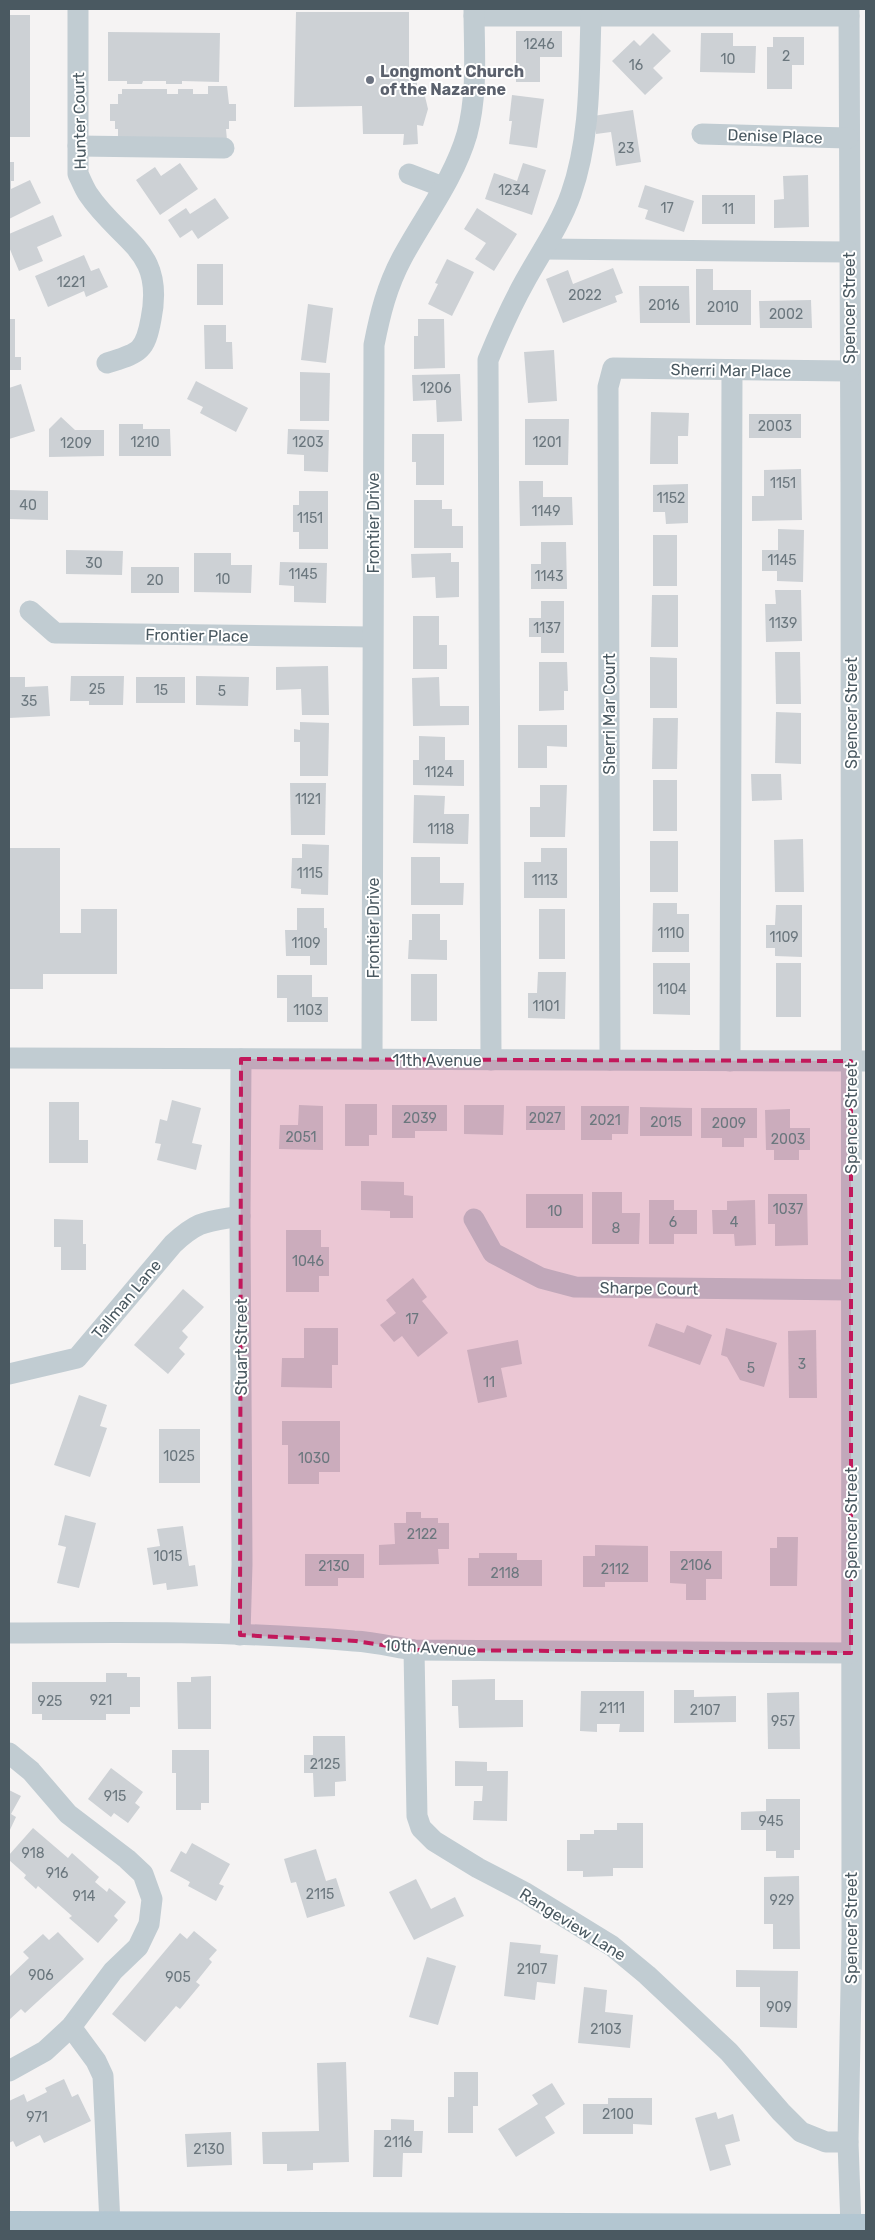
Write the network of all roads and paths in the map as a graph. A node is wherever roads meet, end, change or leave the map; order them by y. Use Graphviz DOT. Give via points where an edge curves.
graph roads {
  1 [pos="78,9"];
  2 [pos="474,12"];
  3 [pos="849,12"];
  4 [pos="591,16"];
  5 [pos="702,134"];
  6 [pos="848,138"];
  7 [pos="78,146"];
  8 [pos="224,148"];
  9 [pos="409,174"];
  10 [pos="443,187"];
  11 [pos="544,248"];
  12 [pos="849,252"];
  13 [pos="107,363"];
  14 [pos="613,368"];
  15 [pos="732,370"];
  16 [pos="849,371"];
  17 [pos="859,482"];
  18 [pos="30,611"];
  19 [pos="372,637"];
  20 [pos="9,1058"];
  21 [pos="241,1059"];
  22 [pos="372,1059"];
  23 [pos="491,1060"];
  24 [pos="610,1060"];
  25 [pos="730,1061"];
  26 [pos="858,1062"];
  27 [pos="240,1216"];
  28 [pos="474,1219"];
  29 [pos="850,1290"];
  30 [pos="9,1374"];
  31 [pos="9,1633"];
  32 [pos="240,1635"];
  33 [pos="414,1650"];
  34 [pos="851,1652"];
  35 [pos="9,1753"];
  36 [pos="859,1937"];
  37 [pos="71,2027"];
  38 [pos="9,2071"];
  39 [pos="848,2142"];
  40 [pos="9,2224"];
  41 [pos="112,2228"];
  42 [pos="493,2229"];
  43 [pos="857,2229"];
  1 -- 7 [label="street, Hunter Court"];
  2 -- 4 [label="street"];
  2 -- 10 [label="street, Frontier Drive" via="475,86 467,133 455,167"];
  3 -- 4 [label="street"];
  3 -- 6 [label="street, Spencer Street"];
  4 -- 11 [label="street" via="585,136 572,192 559,224"];
  5 -- 6 [label="street, Denise Place"];
  6 -- 12 [label="street, Spencer Street"];
  7 -- 8 [label="street"];
  7 -- 13 [label="street, Hunter Court" via="78,174 87,194 144,256 152,276 155,298 147,341 133,354"];
  9 -- 10 [label="street"];
  10 -- 19 [label="street, Frontier Drive" via="401,259 383,302 374,345"];
  11 -- 12 [label="street"];
  11 -- 23 [label="street" via="505,321 487,368"];
  12 -- 16 [label="street, Spencer Street"];
  14 -- 15 [label="street, Sherri Mar Place"];
  14 -- 24 [label="street, Sherri Mar Court" via="608,387"];
  15 -- 16 [label="street, Sherri Mar Place"];
  15 -- 25 [label="street"];
  16 -- 17 [label="street, Spencer Street"];
  17 -- 26 [label="street, Spencer Street"];
  18 -- 19 [label="street, Frontier Place" via="55,634"];
  19 -- 22 [label="street, Frontier Drive"];
  20 -- 21 [label="street, 11th Avenue"];
  21 -- 22 [label="street, 11th Avenue"];
  21 -- 27 [label="street, Stuart Street"];
  22 -- 23 [label="street, 11th Avenue"];
  23 -- 24 [label="street, 11th Avenue"];
  24 -- 25 [label="street, 11th Avenue"];
  25 -- 26 [label="street, 11th Avenue"];
  26 -- 29 [label="street, Spencer Street"];
  27 -- 30 [label="street, Tallman Lane" via="202,1222 190,1228 77,1358"];
  27 -- 32 [label="street, Stuart Street"];
  28 -- 29 [label="street, Sharpe Court" via="493,1253 541,1278 575,1287"];
  29 -- 34 [label="street, Spencer Street"];
  31 -- 32 [label="street, 10th Avenue"];
  32 -- 33 [label="street, 10th Avenue" via="356,1641"];
  33 -- 34 [label="street, 10th Avenue"];
  33 -- 39 [label="street, Rangeview Lane" via="417,1816 421,1828 441,1846 612,1946 729,2052 801,2132 826,2142"];
  34 -- 36 [label="street, Spencer Street"];
  35 -- 37 [label="street" via="31,1771 68,1814 127,1859 142,1874 151,1891 149,1924 138,1948 113,1971"];
  36 -- 39 [label="street, Spencer Street"];
  37 -- 38 [label="street" via="45,2051"];
  37 -- 41 [label="street" via="103,2076"];
  39 -- 43 [label="street, Spencer Street"];
  40 -- 41 [label="main road"];
  41 -- 42 [label="main road"];
  42 -- 43 [label="main road"];
}
